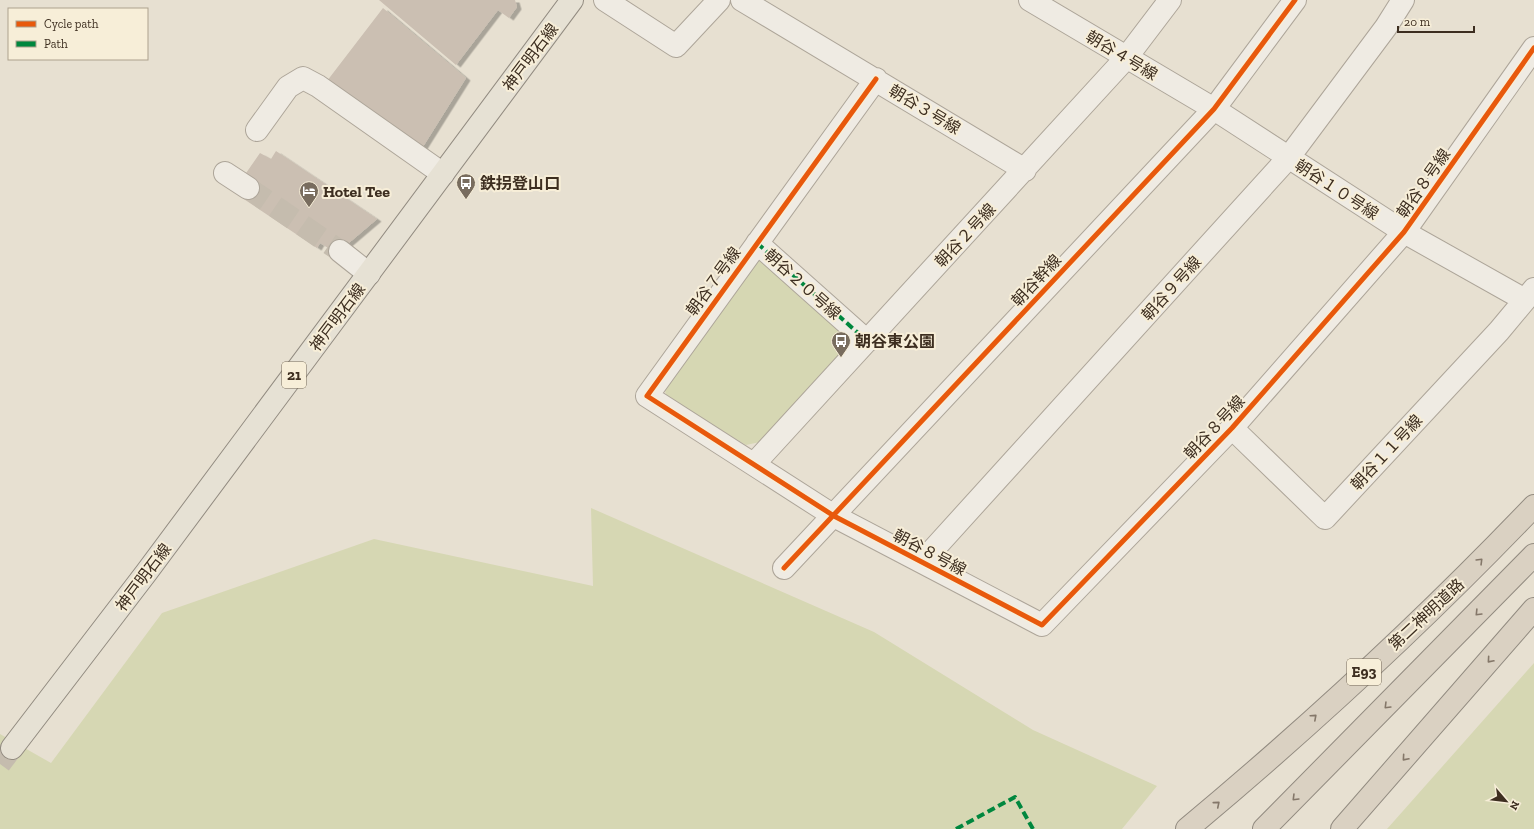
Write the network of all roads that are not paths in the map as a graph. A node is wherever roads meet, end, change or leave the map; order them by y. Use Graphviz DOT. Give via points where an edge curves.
graph roads {
  1 [pos="572,0"];
  2 [pos="605,0"];
  3 [pos="719,0"];
  4 [pos="742,0"];
  5 [pos="1030,0"];
  6 [pos="1170,0"];
  7 [pos="1295,0"];
  8 [pos="1403,0"];
  9 [pos="1534,48"];
  10 [pos="1126,58"];
  11 [pos="876,80"];
  12 [pos="1214,109"];
  13 [pos="257,130"];
  14 [pos="1289,157"];
  15 [pos="1025,170"];
  16 [pos="225,173"];
  17 [pos="443,174"];
  18 [pos="248,188"];
  19 [pos="1404,232"];
  20 [pos="757,243"];
  21 [pos="340,251"];
  22 [pos="369,274"];
  23 [pos="1530,294"];
  24 [pos="867,341"];
  25 [pos="1232,428"];
  26 [pos="754,464"];
  27 [pos="1534,496"];
  28 [pos="1534,506"];
  29 [pos="834,516"];
  30 [pos="1500,542"];
  31 [pos="1534,554"];
  32 [pos="922,562"];
  33 [pos="784,568"];
  34 [pos="1534,609"];
  35 [pos="12,748"];
  36 [pos="1187,829"];
  37 [pos="1264,829"];
  38 [pos="1342,829"];
  1 -- 17 [label="main road, 神戸明石線 / 21"];
  2 -- 3 [label="street" via="676,46"];
  4 -- 11 [label="street, 朝谷３号線"];
  5 -- 10 [label="street, 朝谷４号線"];
  6 -- 10 [label="street, 朝谷２号線"];
  7 -- 12 [label="street, 朝谷幹線"];
  8 -- 14 [label="street, 朝谷９号線" via="1386,27"];
  9 -- 19 [label="street, 朝谷８号線"];
  10 -- 12 [label="street, 朝谷４号線"];
  10 -- 15 [label="street, 朝谷２号線"];
  11 -- 15 [label="street, 朝谷３号線"];
  11 -- 20 [label="street, 朝谷７号線"];
  12 -- 14 [label="street, 朝谷１０号線"];
  12 -- 29 [label="street, 朝谷幹線"];
  13 -- 17 [label="street" via="288,87 302,78 318,86"];
  14 -- 19 [label="street, 朝谷１０号線"];
  14 -- 32 [label="street, 朝谷９号線"];
  15 -- 24 [label="street, 朝谷２号線"];
  16 -- 18 [label="street"];
  17 -- 22 [label="main road, 神戸明石線 / 21"];
  19 -- 23 [label="street, 朝谷１０号線"];
  19 -- 25 [label="street, 朝谷８号線"];
  20 -- 24 [label="street, 朝谷２０号線"];
  20 -- 26 [label="street, 朝谷７号線" via="647,396"];
  21 -- 22 [label="street"];
  22 -- 35 [label="main road, 神戸明石線 / 21" via="151,567"];
  23 -- 25 [label="street, 朝谷１１号線" via="1499,331 1325,518"];
  24 -- 26 [label="street, 朝谷２号線"];
  25 -- 32 [label="street, 朝谷８号線" via="1042,625"];
  26 -- 29 [label="street, 朝谷８号線"];
  27 -- 30 [label="highway"];
  28 -- 30 [label="highway, 第二神明道路 / E93"];
  29 -- 32 [label="street, 朝谷８号線"];
  29 -- 33 [label="street, 朝谷幹線"];
  36 -- 30 [label="highway, 第二神明道路 / E93, one-way" via="1246,780 1439,604"];
  31 -- 37 [label="highway, E93, one-way"];
  34 -- 38 [label="highway, one-way"];
}
